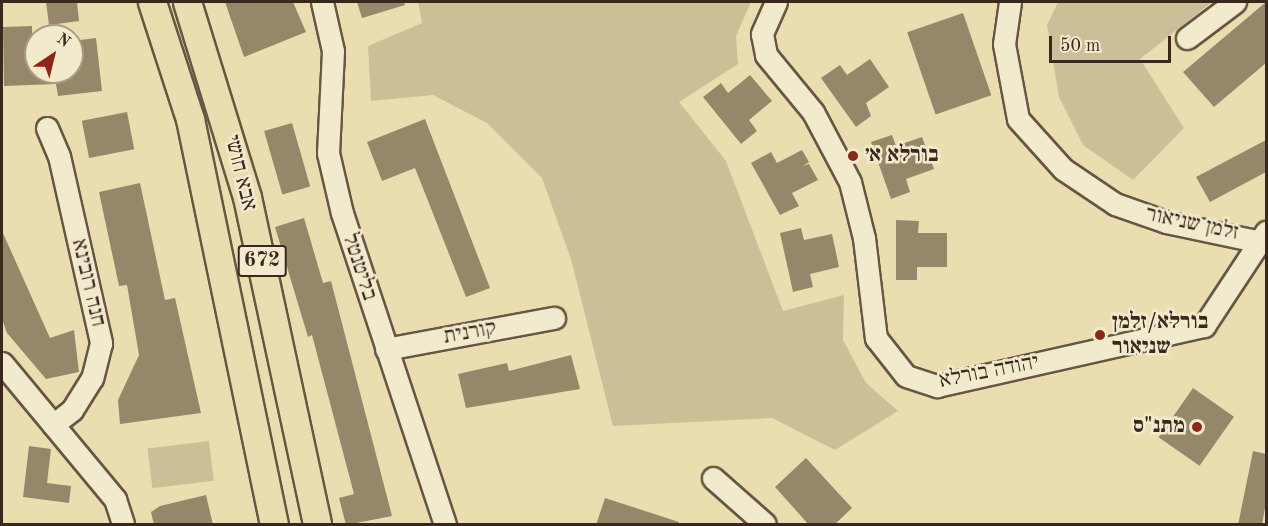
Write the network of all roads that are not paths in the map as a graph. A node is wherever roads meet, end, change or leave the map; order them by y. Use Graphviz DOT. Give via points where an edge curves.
graph roads {
  1 [pos="136,2"];
  2 [pos="152,2"];
  3 [pos="322,2"];
  4 [pos="776,2"];
  5 [pos="1011,2"];
  6 [pos="1234,2"];
  7 [pos="188,3"];
  8 [pos="1188,38"];
  9 [pos="190,119"];
  10 [pos="47,128"];
  11 [pos="1264,238"];
  12 [pos="554,318"];
  13 [pos="386,349"];
  14 [pos="2,363"];
  15 [pos="53,425"];
  16 [pos="713,478"];
  17 [pos="123,525"];
  18 [pos="274,525"];
  19 [pos="317,525"];
  20 [pos="445,525"];
  21 [pos="765,525"];
  1 -- 9 [label="main road"];
  2 -- 9 [label="main road, אבא חושי / 672"];
  3 -- 13 [label="street, בליטנטל" via="333,51 328,153"];
  4 -- 11 [label="street, יהודה בורלא" via="762,34 766,55 813,112 849,182 864,238 876,339 906,376 937,386 1204,326"];
  5 -- 11 [label="street, זלמן שניאור" via="1004,44 1018,119 1063,169 1115,204 1166,222"];
  6 -- 8 [label="street"];
  7 -- 19 [label="main road, אבא חושי / 672" via="247,197"];
  9 -- 18 [label="main road, אבא חושי / 672"];
  10 -- 15 [label="street, חנה רובינא" via="59,156 101,343 92,378 72,410"];
  12 -- 13 [label="street, קורנית"];
  13 -- 20 [label="street, בליטנטל"];
  14 -- 15 [label="street"];
  15 -- 17 [label="street" via="115,499"];
  16 -- 21 [label="street"];
}
